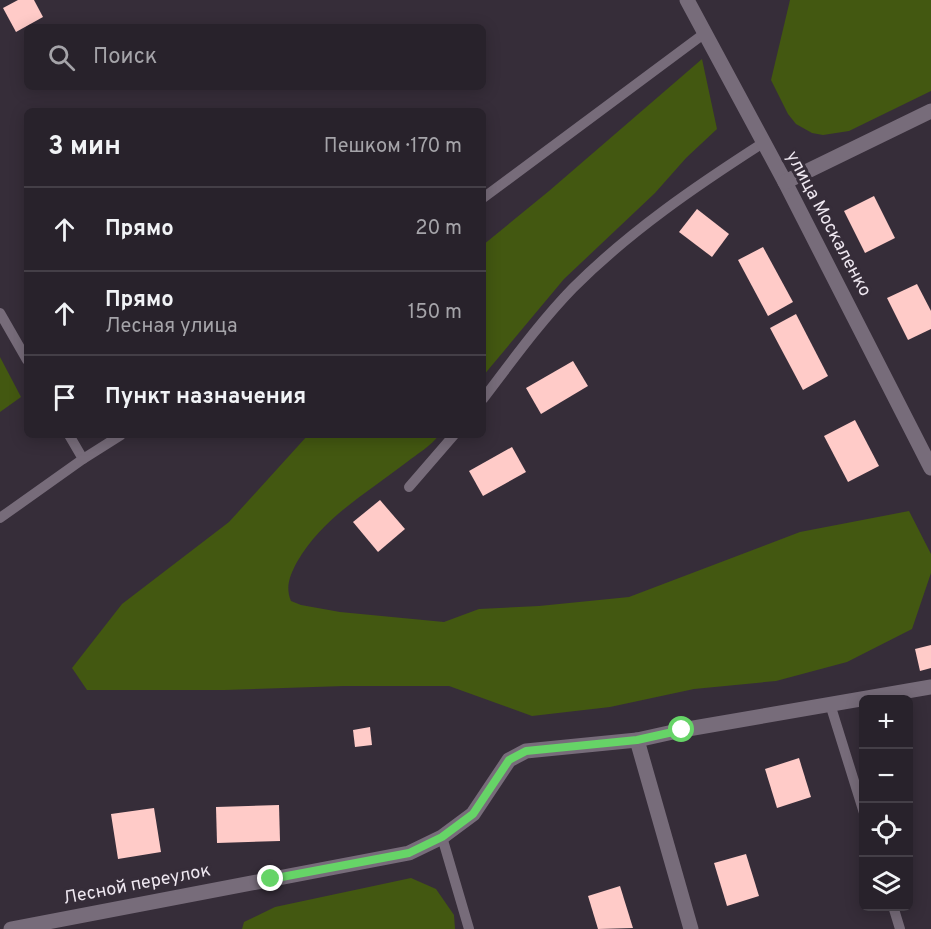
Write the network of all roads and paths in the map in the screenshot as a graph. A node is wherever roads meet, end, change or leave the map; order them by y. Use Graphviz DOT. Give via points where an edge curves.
graph roads {
  1 [pos="687,0"];
  2 [pos="705,33"];
  3 [pos="931,111"];
  4 [pos="763,143"];
  5 [pos="785,182"];
  6 [pos="486,196"];
  7 [pos="0,313"];
  8 [pos="24,355"];
  9 [pos="486,395"];
  10 [pos="71,438"];
  11 [pos="116,438"];
  12 [pos="451,438"];
  13 [pos="83,459"];
  14 [pos="931,468"];
  15 [pos="409,487"];
  16 [pos="0,518"];
  17 [pos="931,687"];
  18 [pos="830,704"];
  19 [pos="637,740"];
  20 [pos="861,803"];
  21 [pos="442,837"];
  22 [pos="895,911"];
  23 [pos="11,929"];
  24 [pos="469,929"];
  25 [pos="691,929"];
  26 [pos="900,929"];
  1 -- 2 [label="street, улица Москаленко"];
  2 -- 4 [label="street, улица Москаленко"];
  2 -- 6 [label="lane"];
  3 -- 5 [label="street"];
  4 -- 5 [label="street, улица Москаленко"];
  4 -- 9 [label="lane" via="688,191 624,242 573,289"];
  5 -- 14 [label="street, улица Москаленко"];
  7 -- 8 [label="lane"];
  10 -- 13 [label="lane"];
  11 -- 13 [label="lane"];
  12 -- 15 [label="lane"];
  13 -- 16 [label="lane"];
  17 -- 18 [label="street, Лесной переулок"];
  18 -- 19 [label="street, Лесной переулок"];
  18 -- 20 [label="lane"];
  19 -- 21 [label="street, Лесной переулок" via="526,751 509,760 473,814"];
  19 -- 25 [label="street"];
  21 -- 23 [label="street, Лесной переулок" via="409,853"];
  21 -- 24 [label="lane"];
  22 -- 26 [label="lane"];
}
